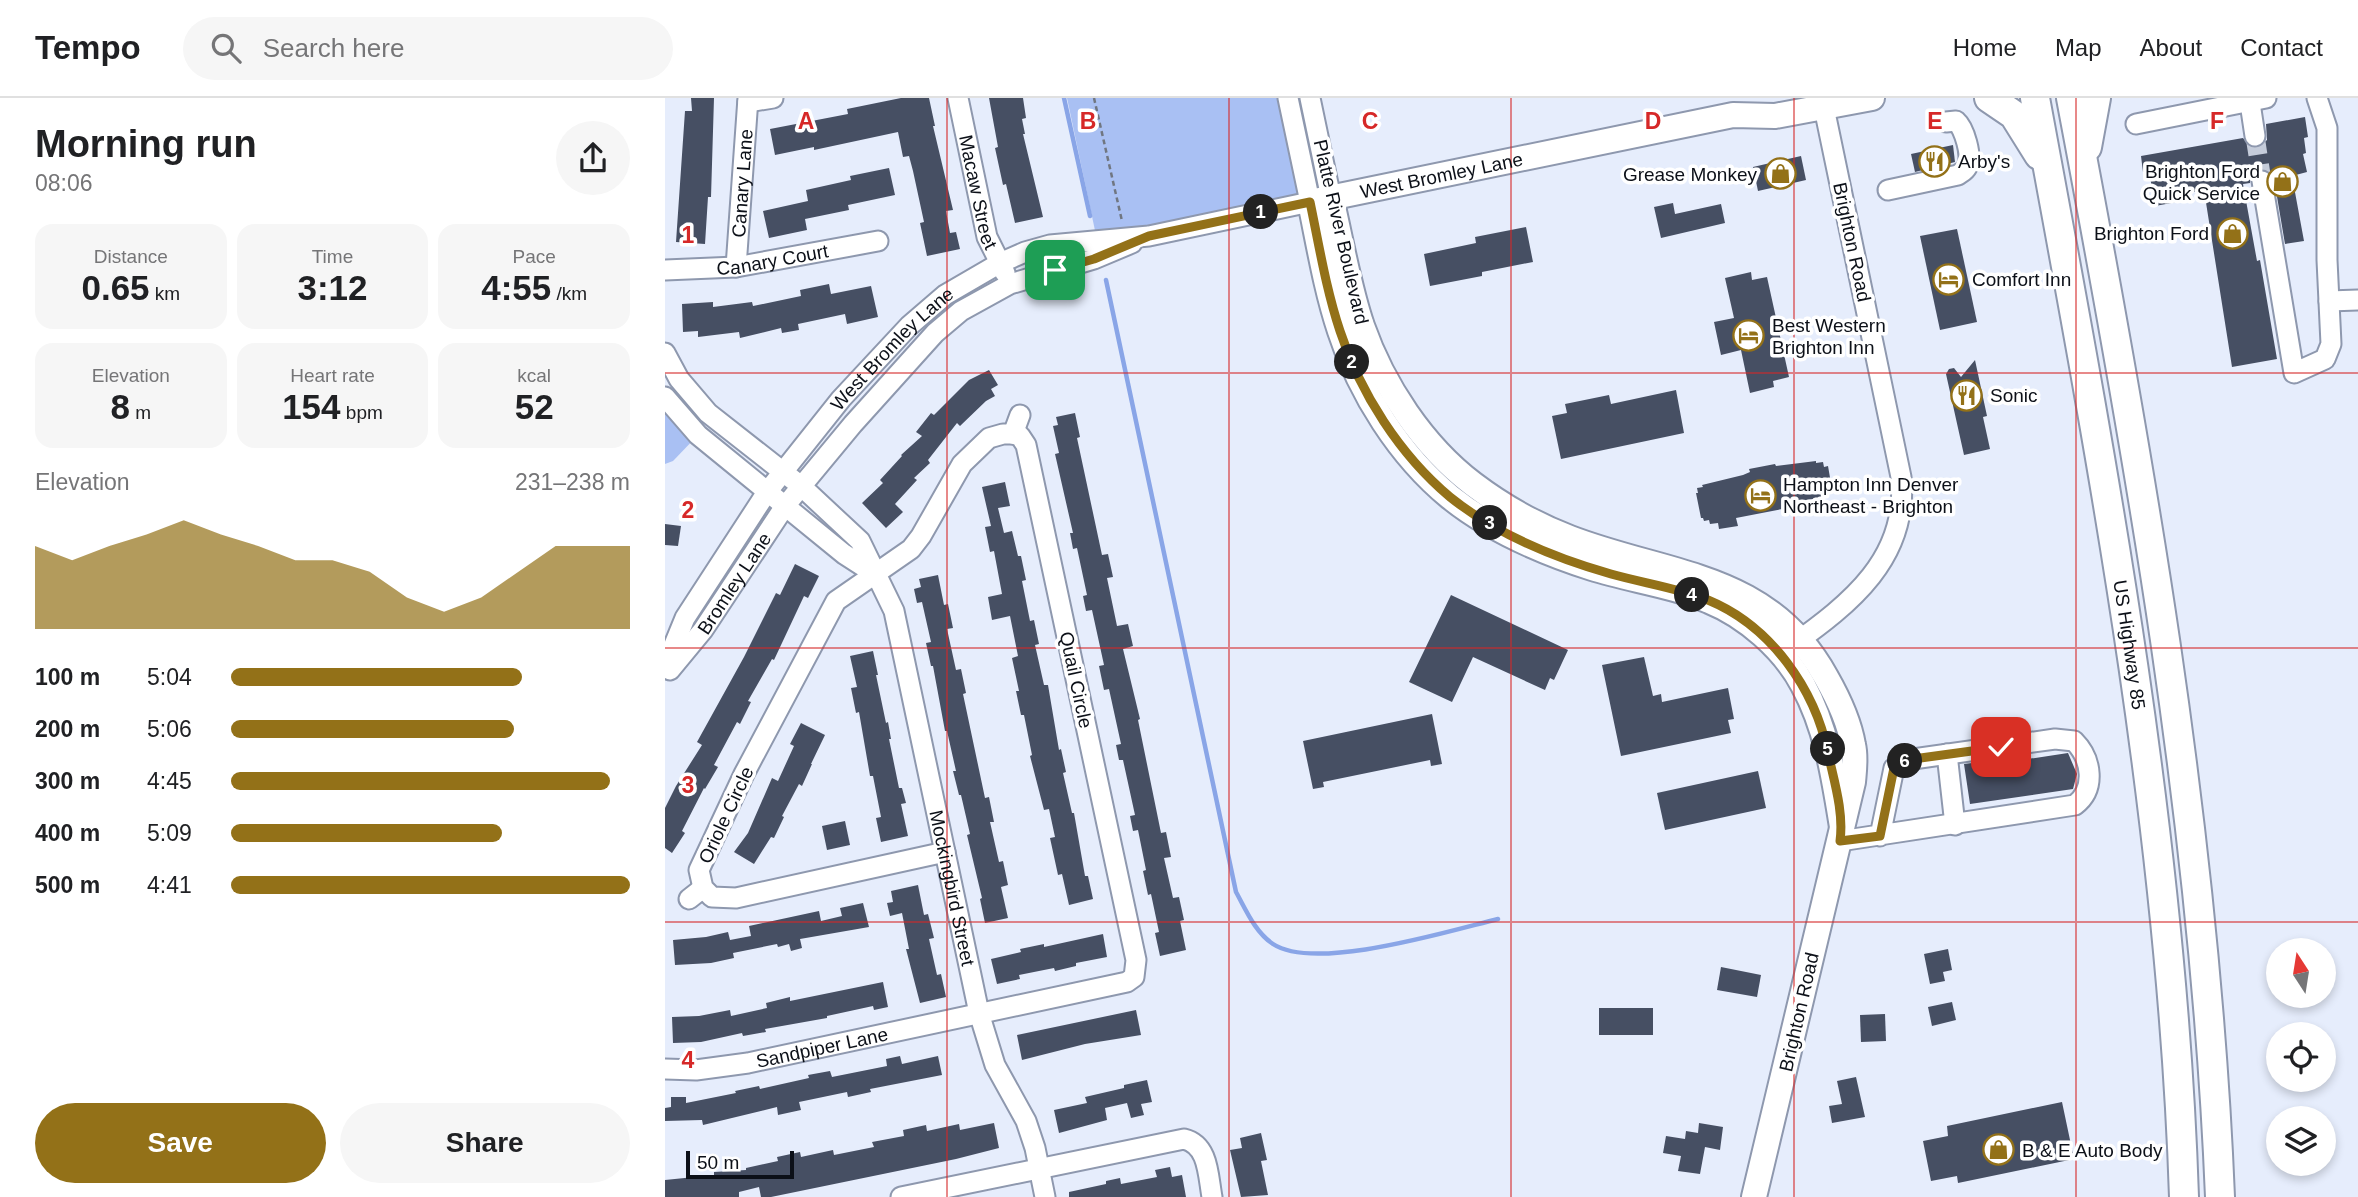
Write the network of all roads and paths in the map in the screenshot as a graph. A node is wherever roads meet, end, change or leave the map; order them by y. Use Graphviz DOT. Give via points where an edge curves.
graph roads {
  1 [pos="773,98"];
  2 [pos="958,98"];
  3 [pos="1094,98"];
  4 [pos="1288,98"];
  5 [pos="1310,98"];
  6 [pos="1769,98"];
  7 [pos="1872,98"];
  8 [pos="1989,98"];
  9 [pos="2035,98"];
  10 [pos="2071,98"];
  11 [pos="2096,98"];
  12 [pos="2318,98"];
  13 [pos="748,100"];
  14 [pos="2258,100"];
  15 [pos="1823,103"];
  16 [pos="1733,115"];
  17 [pos="1946,122"];
  18 [pos="2136,124"];
  19 [pos="2255,136"];
  20 [pos="2049,176"];
  21 [pos="2087,181"];
  22 [pos="2262,181"];
  23 [pos="1888,190"];
  24 [pos="1320,200"];
  25 [pos="1121,220"];
  26 [pos="1149,236"];
  27 [pos="878,241"];
  28 [pos="1000,264"];
  29 [pos="736,267"];
  30 [pos="665,270"];
  31 [pos="1010,284"];
  32 [pos="2358,300"];
  33 [pos="2329,301"];
  34 [pos="665,353"];
  35 [pos="672,384"];
  36 [pos="665,397"];
  37 [pos="1020,415"];
  38 [pos="1013,434"];
  39 [pos="783,472"];
  40 [pos="801,486"];
  41 [pos="767,492"];
  42 [pos="785,506"];
  43 [pos="1605,560"];
  44 [pos="875,574"];
  45 [pos="1802,639"];
  46 [pos="1781,654"];
  47 [pos="665,667"];
  48 [pos="665,677"];
  49 [pos="1947,754"];
  50 [pos="1955,825"];
  51 [pos="1841,834"];
  52 [pos="1880,836"];
  53 [pos="945,852"];
  54 [pos="979,1013"];
  55 [pos="665,1069"];
  56 [pos="1039,1169"];
  57 [pos="901,1197"];
  58 [pos="1045,1197"];
  59 [pos="1212,1197"];
  60 [pos="1754,1197"];
  61 [pos="2185,1197"];
  62 [pos="2220,1197"];
  1 -- 13 [label="street"];
  2 -- 28 [label="street, Macaw Street" via="987,237"];
  3 -- 25 [label="path"];
  4 -- 24 [label="street, Platte River Boulevard"];
  5 -- 24 [label="street, Platte River Boulevard"];
  6 -- 16 [label="main road, West Bromley Lane"];
  7 -- 15 [label="main road, West Bromley Lane"];
  8 -- 20 [label="highway" via="2017,119"];
  9 -- 20 [label="highway, US Highway 85"];
  10 -- 21 [label="highway, US Highway 85"];
  11 -- 21 [label="highway" via="2087,145"];
  12 -- 33 [label="street" via="2327,128"];
  13 -- 29 [label="street, Canary Lane"];
  14 -- 18 [label="street"];
  14 -- 19 [label="street"];
  15 -- 16 [label="main road, West Bromley Lane" via="1775,116"];
  15 -- 45 [label="street, Brighton Road" via="1901,477 1902,505 1894,534 1872,577 1848,603"];
  16 -- 24 [label="main road, West Bromley Lane"];
  17 -- 23 [label="street" via="1956,121 1962,128 1969,160 1965,170"];
  20 -- 61 [label="highway, US Highway 85" via="2148,773"];
  21 -- 62 [label="highway, US Highway 85" via="2182,755 2206,984"];
  22 -- 33 [label="street" via="2294,373 2325,359 2331,345"];
  24 -- 26 [label="street, West Bromley Lane"];
  24 -- 43 [label="main road, Platte River Boulevard" via="1362,327 1405,411 1474,485"];
  26 -- 28 [label="street, West Bromley Lane" via="1049,245"];
  26 -- 31 [label="street, West Bromley Lane" via="1094,259"];
  27 -- 29 [label="street, Canary Court"];
  28 -- 31 [label="street, Macaw Street"];
  28 -- 39 [label="street, West Bromley Lane" via="945,295 909,326 841,399"];
  29 -- 30 [label="street, Canary Court"];
  31 -- 40 [label="street, West Bromley Lane" via="961,311 935,332"];
  32 -- 33 [label="street"];
  34 -- 35 [label="street, Mockingbird Street"];
  35 -- 39 [label="street, Mockingbird Street"];
  36 -- 41 [label="street" via="698,435"];
  37 -- 38 [label="street"];
  38 -- 44 [label="street" via="989,438 975,450 911,549"];
  38 -- 54 [label="street, Quail Circle" via="1026,445 1136,972 1127,982"];
  39 -- 40 [label="street, Mockingbird Street"];
  39 -- 41 [label="street, Bromley Lane"];
  40 -- 42 [label="street, Bromley Lane"];
  40 -- 44 [label="street, Mockingbird Street" via="860,541"];
  41 -- 42 [label="street"];
  41 -- 47 [label="street, Bromley Lane" via="685,618"];
  42 -- 44 [label="street"];
  42 -- 48 [label="street, Bromley Lane" via="703,630"];
  43 -- 45 [label="main road, Platte River Boulevard" via="1715,582 1748,598"];
  43 -- 46 [label="main road, Platte River Boulevard" via="1709,600"];
  44 -- 53 [label="street, Mockingbird Street" via="894,611"];
  44 -- 53 [label="street, Oriole Circle" via="837,601 827,617 700,864 696,893 736,898"];
  45 -- 46 [label="street, Brighton Road"];
  45 -- 51 [label="main road, Brighton Road" via="1836,695 1854,747 1853,782"];
  46 -- 51 [label="main road, Brighton Road" via="1802,683 1826,740"];
  49 -- 50 [label="street"];
  49 -- 50 [label="street" via="2055,739 2074,741 2086,760 2090,785 2075,805"];
  49 -- 52 [label="street" via="1906,760 1894,768"];
  50 -- 52 [label="street"];
  51 -- 52 [label="street"];
  51 -- 60 [label="main road, Brighton Road"];
  53 -- 54 [label="street, Mockingbird Street"];
  54 -- 55 [label="street, Sandpiper Lane" via="748,1063"];
  54 -- 56 [label="street, Mockingbird Street" via="995,1065 1026,1121"];
  56 -- 57 [label="street"];
  56 -- 58 [label="street, Mockingbird Street"];
  56 -- 59 [label="street" via="1184,1139 1201,1148"];
}
